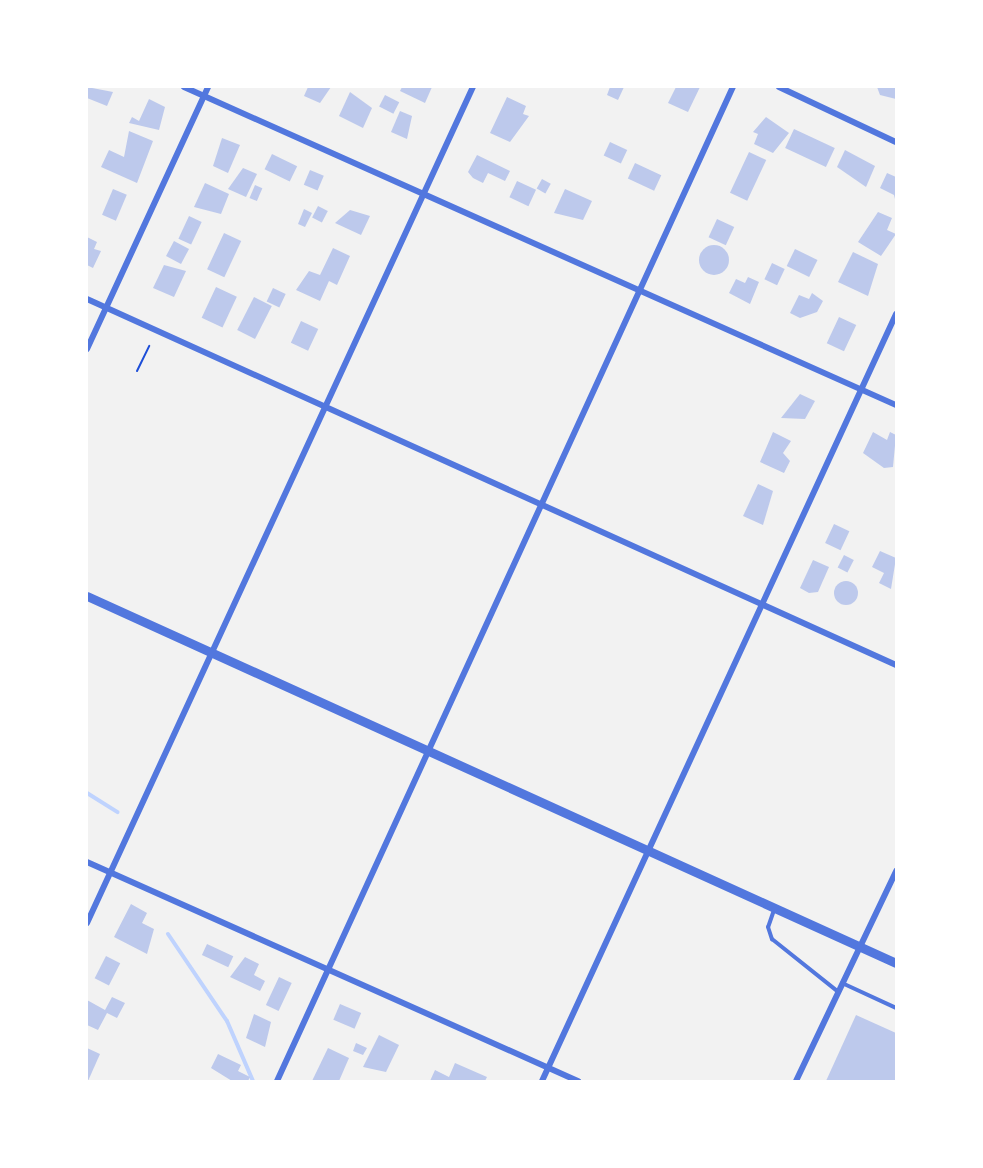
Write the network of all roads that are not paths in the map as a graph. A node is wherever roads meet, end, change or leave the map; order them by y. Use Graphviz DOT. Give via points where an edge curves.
graph roads {
  1 [pos="184,87"];
  2 [pos="208,87"];
  3 [pos="473,87"];
  4 [pos="733,87"];
  5 [pos="779,87"];
  6 [pos="204,96"];
  7 [pos="896,142"];
  8 [pos="424,194"];
  9 [pos="642,291"];
  10 [pos="87,299"];
  11 [pos="106,308"];
  12 [pos="896,314"];
  13 [pos="87,349"];
  14 [pos="860,389"];
  15 [pos="896,405"];
  16 [pos="325,407"];
  17 [pos="543,504"];
  18 [pos="87,596"];
  19 [pos="760,604"];
  20 [pos="210,651"];
  21 [pos="896,665"];
  22 [pos="431,751"];
  23 [pos="648,851"];
  24 [pos="87,862"];
  25 [pos="896,871"];
  26 [pos="110,873"];
  27 [pos="774,908"];
  28 [pos="87,923"];
  29 [pos="857,945"];
  30 [pos="896,963"];
  31 [pos="328,969"];
  32 [pos="840,982"];
  33 [pos="836,990"];
  34 [pos="896,1008"];
  35 [pos="548,1067"];
  36 [pos="277,1081"];
  37 [pos="542,1081"];
  38 [pos="578,1081"];
  39 [pos="796,1081"];
  1 -- 6 [label="street"];
  2 -- 6 [label="street"];
  3 -- 8 [label="street"];
  4 -- 9 [label="street"];
  5 -- 7 [label="street"];
  6 -- 8 [label="street"];
  6 -- 11 [label="street"];
  8 -- 9 [label="street"];
  8 -- 16 [label="street"];
  9 -- 14 [label="street"];
  9 -- 17 [label="street"];
  10 -- 11 [label="street"];
  11 -- 13 [label="street"];
  11 -- 16 [label="street"];
  12 -- 14 [label="street"];
  14 -- 15 [label="street"];
  14 -- 19 [label="street"];
  16 -- 17 [label="street"];
  16 -- 20 [label="street"];
  17 -- 19 [label="street"];
  17 -- 22 [label="street"];
  18 -- 20 [label="street"];
  19 -- 21 [label="street"];
  19 -- 23 [label="street"];
  20 -- 22 [label="street"];
  20 -- 26 [label="street"];
  22 -- 23 [label="street"];
  22 -- 31 [label="street"];
  23 -- 27 [label="street"];
  23 -- 35 [label="street"];
  24 -- 26 [label="street"];
  25 -- 29 [label="street"];
  26 -- 28 [label="street"];
  26 -- 31 [label="street"];
  27 -- 29 [label="street"];
  27 -- 33 [label="lane" via="768,927 772,939"];
  29 -- 30 [label="street"];
  29 -- 32 [label="street"];
  31 -- 35 [label="street"];
  31 -- 36 [label="street"];
  32 -- 33 [label="street"];
  32 -- 34 [label="lane"];
  33 -- 39 [label="street"];
  35 -- 37 [label="street"];
  35 -- 38 [label="street"];
}
